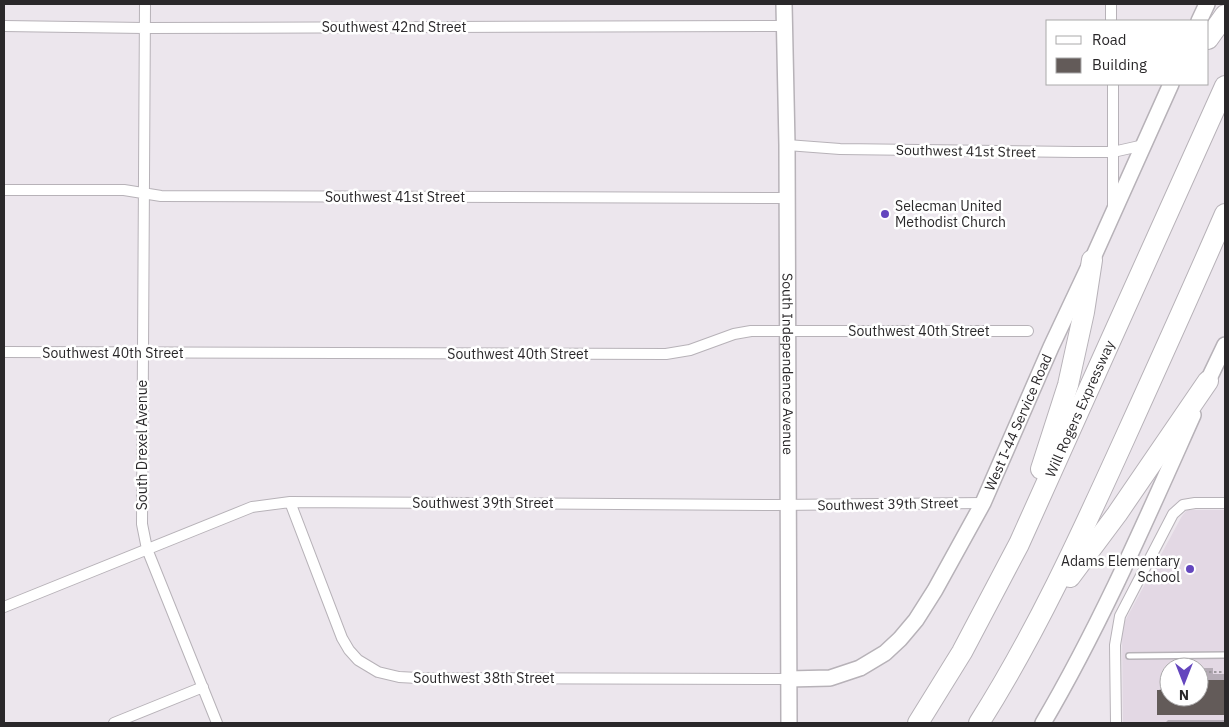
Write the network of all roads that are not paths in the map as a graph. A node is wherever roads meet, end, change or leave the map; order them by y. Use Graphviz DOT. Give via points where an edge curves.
graph roads {
  1 [pos="144,4"];
  2 [pos="784,4"];
  3 [pos="1111,4"];
  4 [pos="1207,4"];
  5 [pos="1225,15"];
  6 [pos="1111,20"];
  7 [pos="1199,20"];
  8 [pos="4,26"];
  9 [pos="784,26"];
  10 [pos="144,28"];
  11 [pos="1209,38"];
  12 [pos="1113,85"];
  13 [pos="1171,85"];
  14 [pos="1225,86"];
  15 [pos="787,145"];
  16 [pos="1144,145"];
  17 [pos="1113,152"];
  18 [pos="4,190"];
  19 [pos="143,193"];
  20 [pos="787,198"];
  21 [pos="1113,214"];
  22 [pos="1225,214"];
  23 [pos="1092,260"];
  24 [pos="788,331"];
  25 [pos="1028,331"];
  26 [pos="1225,345"];
  27 [pos="4,352"];
  28 [pos="142,353"];
  29 [pos="1208,380"];
  30 [pos="290,502"];
  31 [pos="983,503"];
  32 [pos="1225,503"];
  33 [pos="788,505"];
  34 [pos="1019,544"];
  35 [pos="147,550"];
  36 [pos="4,607"];
  37 [pos="1042,615"];
  38 [pos="1225,655"];
  39 [pos="1129,656"];
  40 [pos="788,679"];
  41 [pos="203,687"];
  42 [pos="114,723"];
  43 [pos="217,723"];
  44 [pos="788,723"];
  45 [pos="918,723"];
  46 [pos="979,723"];
  47 [pos="1043,723"];
  48 [pos="1116,723"];
  1 -- 10 [label="street, South Drexel Avenue"];
  2 -- 9 [label="street, South Independence Avenue"];
  3 -- 6 [label="street"];
  4 -- 7 [label="street"];
  5 -- 11 [label="highway"];
  8 -- 10 [label="street, Southwest 42nd Street"];
  9 -- 10 [label="street, Southwest 42nd Street"];
  9 -- 15 [label="street, South Independence Avenue"];
  10 -- 19 [label="street, South Drexel Avenue"];
  12 -- 17 [label="street"];
  13 -- 16 [label="street, West I-44 Service Road"];
  14 -- 34 [label="highway, Will Rogers Expressway"];
  15 -- 17 [label="street, Southwest 41st Street" via="840,149"];
  15 -- 20 [label="street, South Independence Avenue"];
  16 -- 17 [label="street, Southwest 41st Street"];
  16 -- 21 [label="street, West I-44 Service Road"];
  17 -- 21 [label="street"];
  18 -- 19 [label="street, Southwest 41st Street" via="124,190"];
  19 -- 20 [label="street, Southwest 41st Street" via="160,196"];
  19 -- 28 [label="street, South Drexel Avenue"];
  20 -- 24 [label="street, South Independence Avenue"];
  21 -- 23 [label="street, West I-44 Service Road"];
  22 -- 37 [label="highway" via="1094,508"];
  23 -- 31 [label="street, West I-44 Service Road"];
  23 -- 34 [label="highway" via="1068,385"];
  24 -- 25 [label="street, Southwest 40th Street"];
  24 -- 28 [label="street, Southwest 40th Street" via="734,334 690,350 666,354"];
  24 -- 33 [label="street, South Independence Avenue"];
  26 -- 29 [label="street"];
  27 -- 28 [label="street, Southwest 40th Street"];
  28 -- 35 [label="street, South Drexel Avenue" via="142,516"];
  29 -- 37 [label="highway" via="1117,514"];
  29 -- 47 [label="street" via="1121,576"];
  30 -- 33 [label="street, Southwest 39th Street"];
  30 -- 35 [label="street, Southwest 39th Street" via="252,507"];
  30 -- 40 [label="street, Southwest 38th Street" via="342,638 358,660 378,672 418,678"];
  31 -- 33 [label="street, Southwest 39th Street"];
  31 -- 40 [label="street, West I-44 Service Road" via="916,620 886,652 875,660 830,678"];
  32 -- 48 [label="street" via="1182,505 1174,514 1120,616 1115,646"];
  33 -- 40 [label="street, South Independence Avenue"];
  34 -- 45 [label="highway, Will Rogers Expressway" via="962,652"];
  35 -- 36 [label="street, Southwest 39th Street"];
  35 -- 41 [label="street, South Drexel Avenue"];
  37 -- 46 [label="highway"];
  38 -- 39 [label="lane"];
  40 -- 44 [label="street, South Independence Avenue"];
  41 -- 42 [label="street"];
  41 -- 43 [label="street, South Drexel Avenue"];
}
